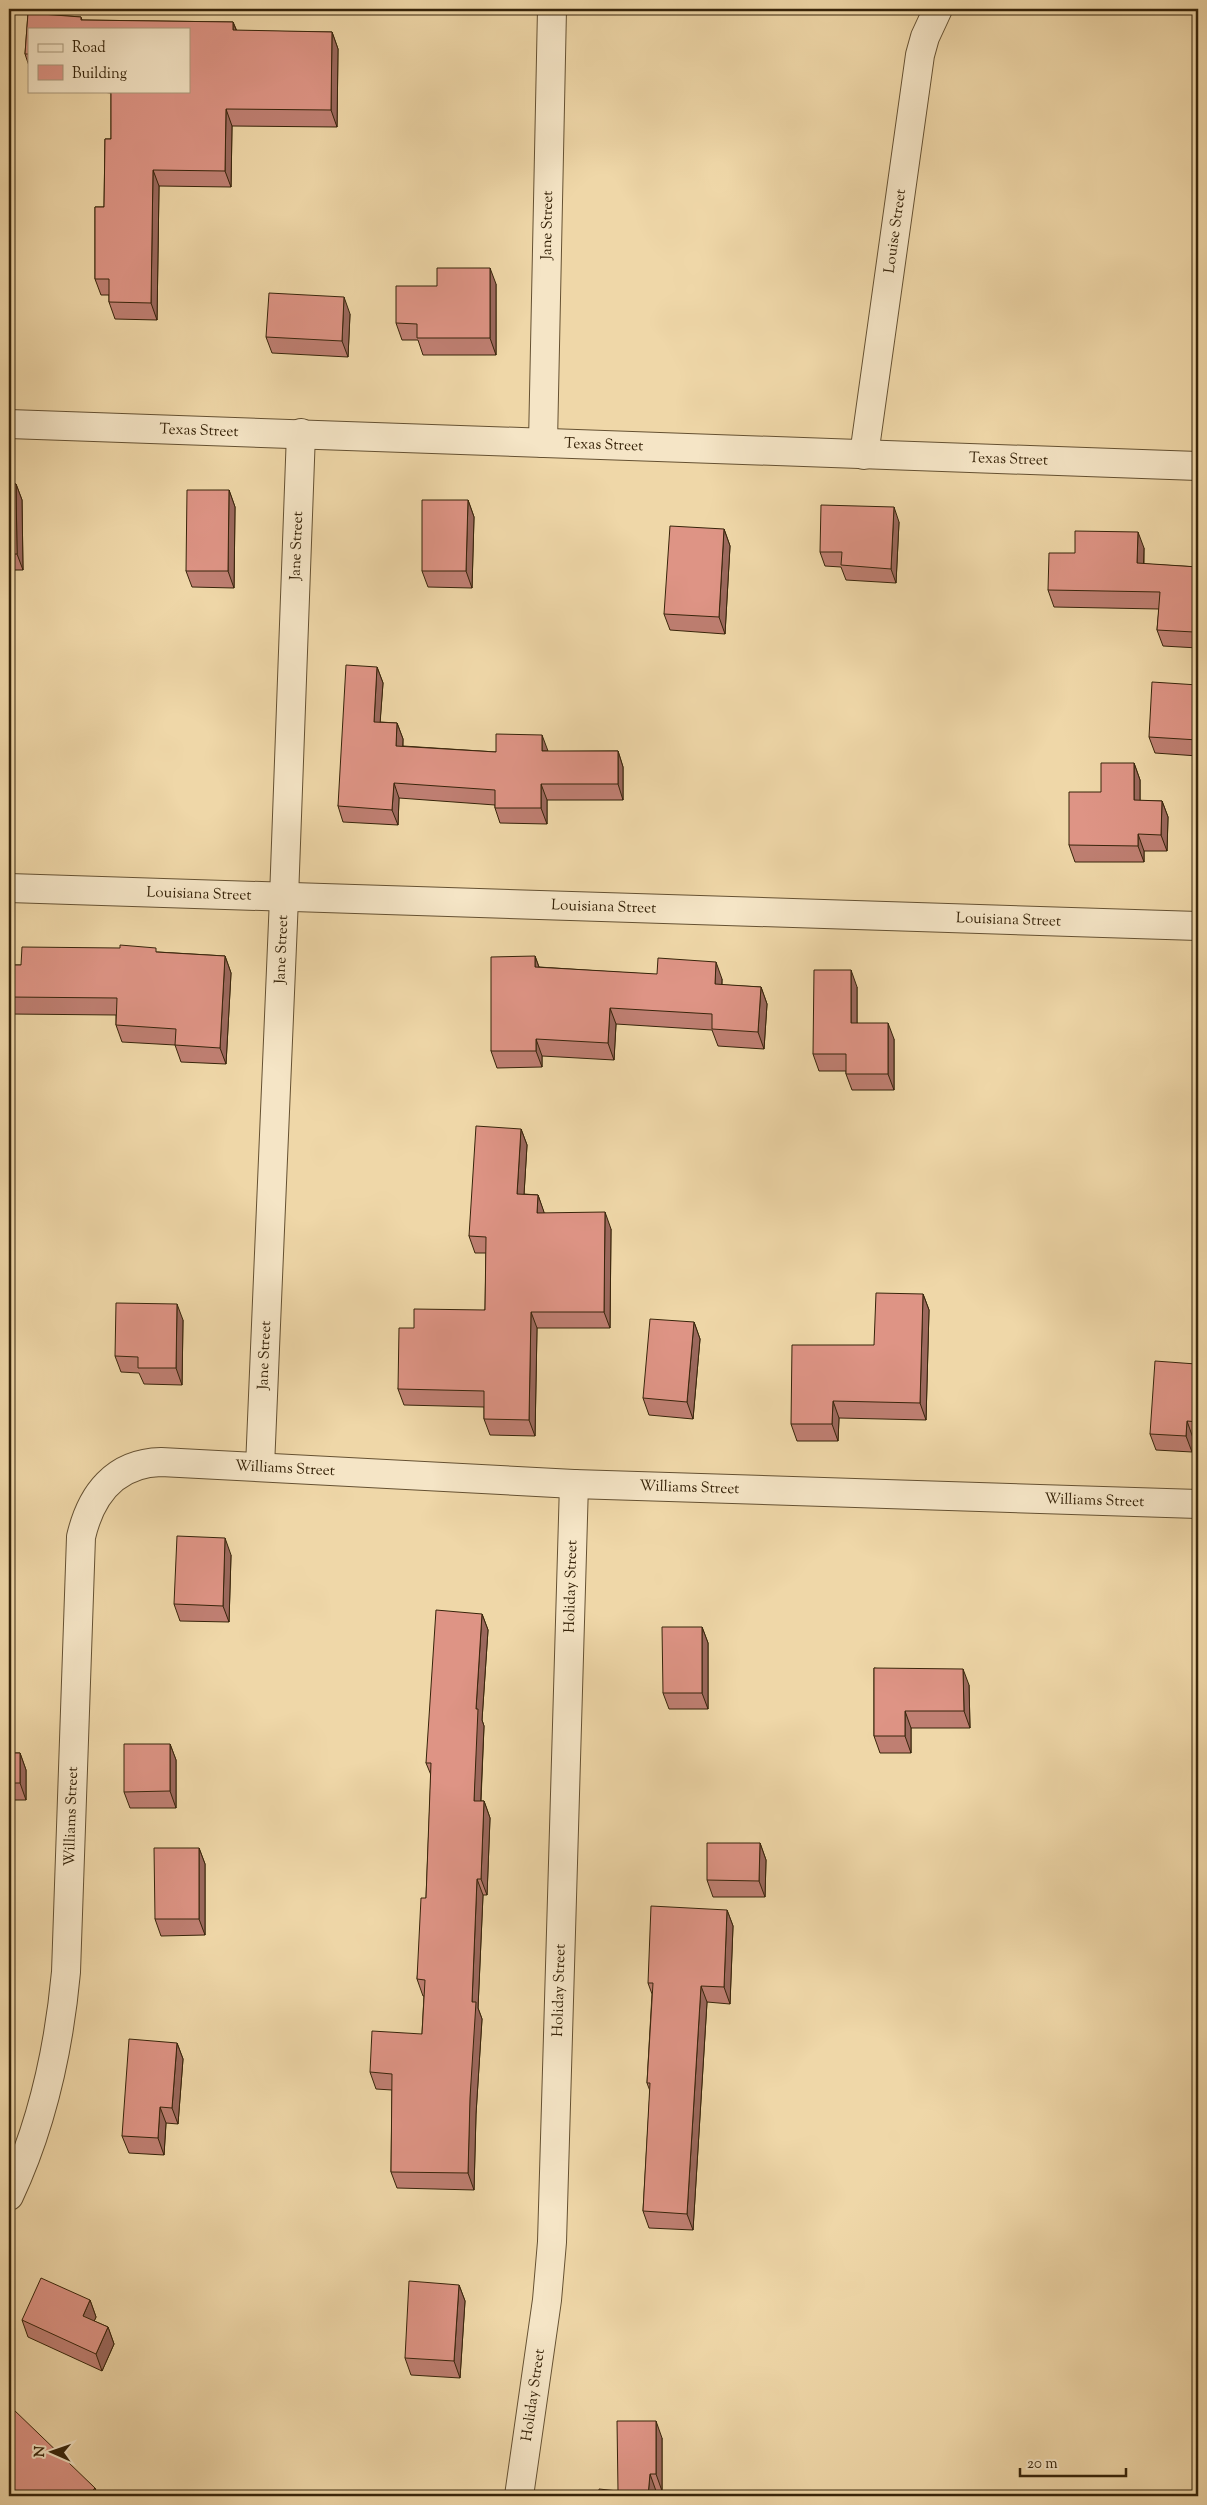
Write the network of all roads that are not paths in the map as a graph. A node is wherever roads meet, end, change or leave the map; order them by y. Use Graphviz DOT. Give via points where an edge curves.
graph roads {
  1 [pos="552,9"];
  2 [pos="938,9"];
  3 [pos="9,424"];
  4 [pos="301,433"];
  5 [pos="543,443"];
  6 [pos="864,455"];
  7 [pos="1198,466"];
  8 [pos="9,888"];
  9 [pos="284,898"];
  10 [pos="1198,926"];
  11 [pos="260,1467"];
  12 [pos="574,1484"];
  13 [pos="1198,1504"];
  14 [pos="9,2196"];
  15 [pos="519,2496"];
  1 -- 5 [label="street, Jane Street"];
  2 -- 6 [label="street, Louise Street" via="920,56"];
  3 -- 4 [label="street, Texas Street"];
  4 -- 5 [label="street, Texas Street"];
  4 -- 9 [label="street, Jane Street"];
  5 -- 6 [label="street, Texas Street"];
  6 -- 7 [label="street, Texas Street"];
  8 -- 9 [label="street, Louisiana Street"];
  9 -- 10 [label="street, Louisiana Street"];
  9 -- 11 [label="street, Jane Street"];
  11 -- 12 [label="street, Williams Street"];
  11 -- 14 [label="street, Williams Street" via="162,1462 133,1466 120,1473 99,1493 85,1521 80,1552 63,2008 48,2085 34,2134"];
  12 -- 13 [label="street, Williams Street"];
  12 -- 15 [label="street, Holiday Street" via="552,2242 547,2300"];
}
